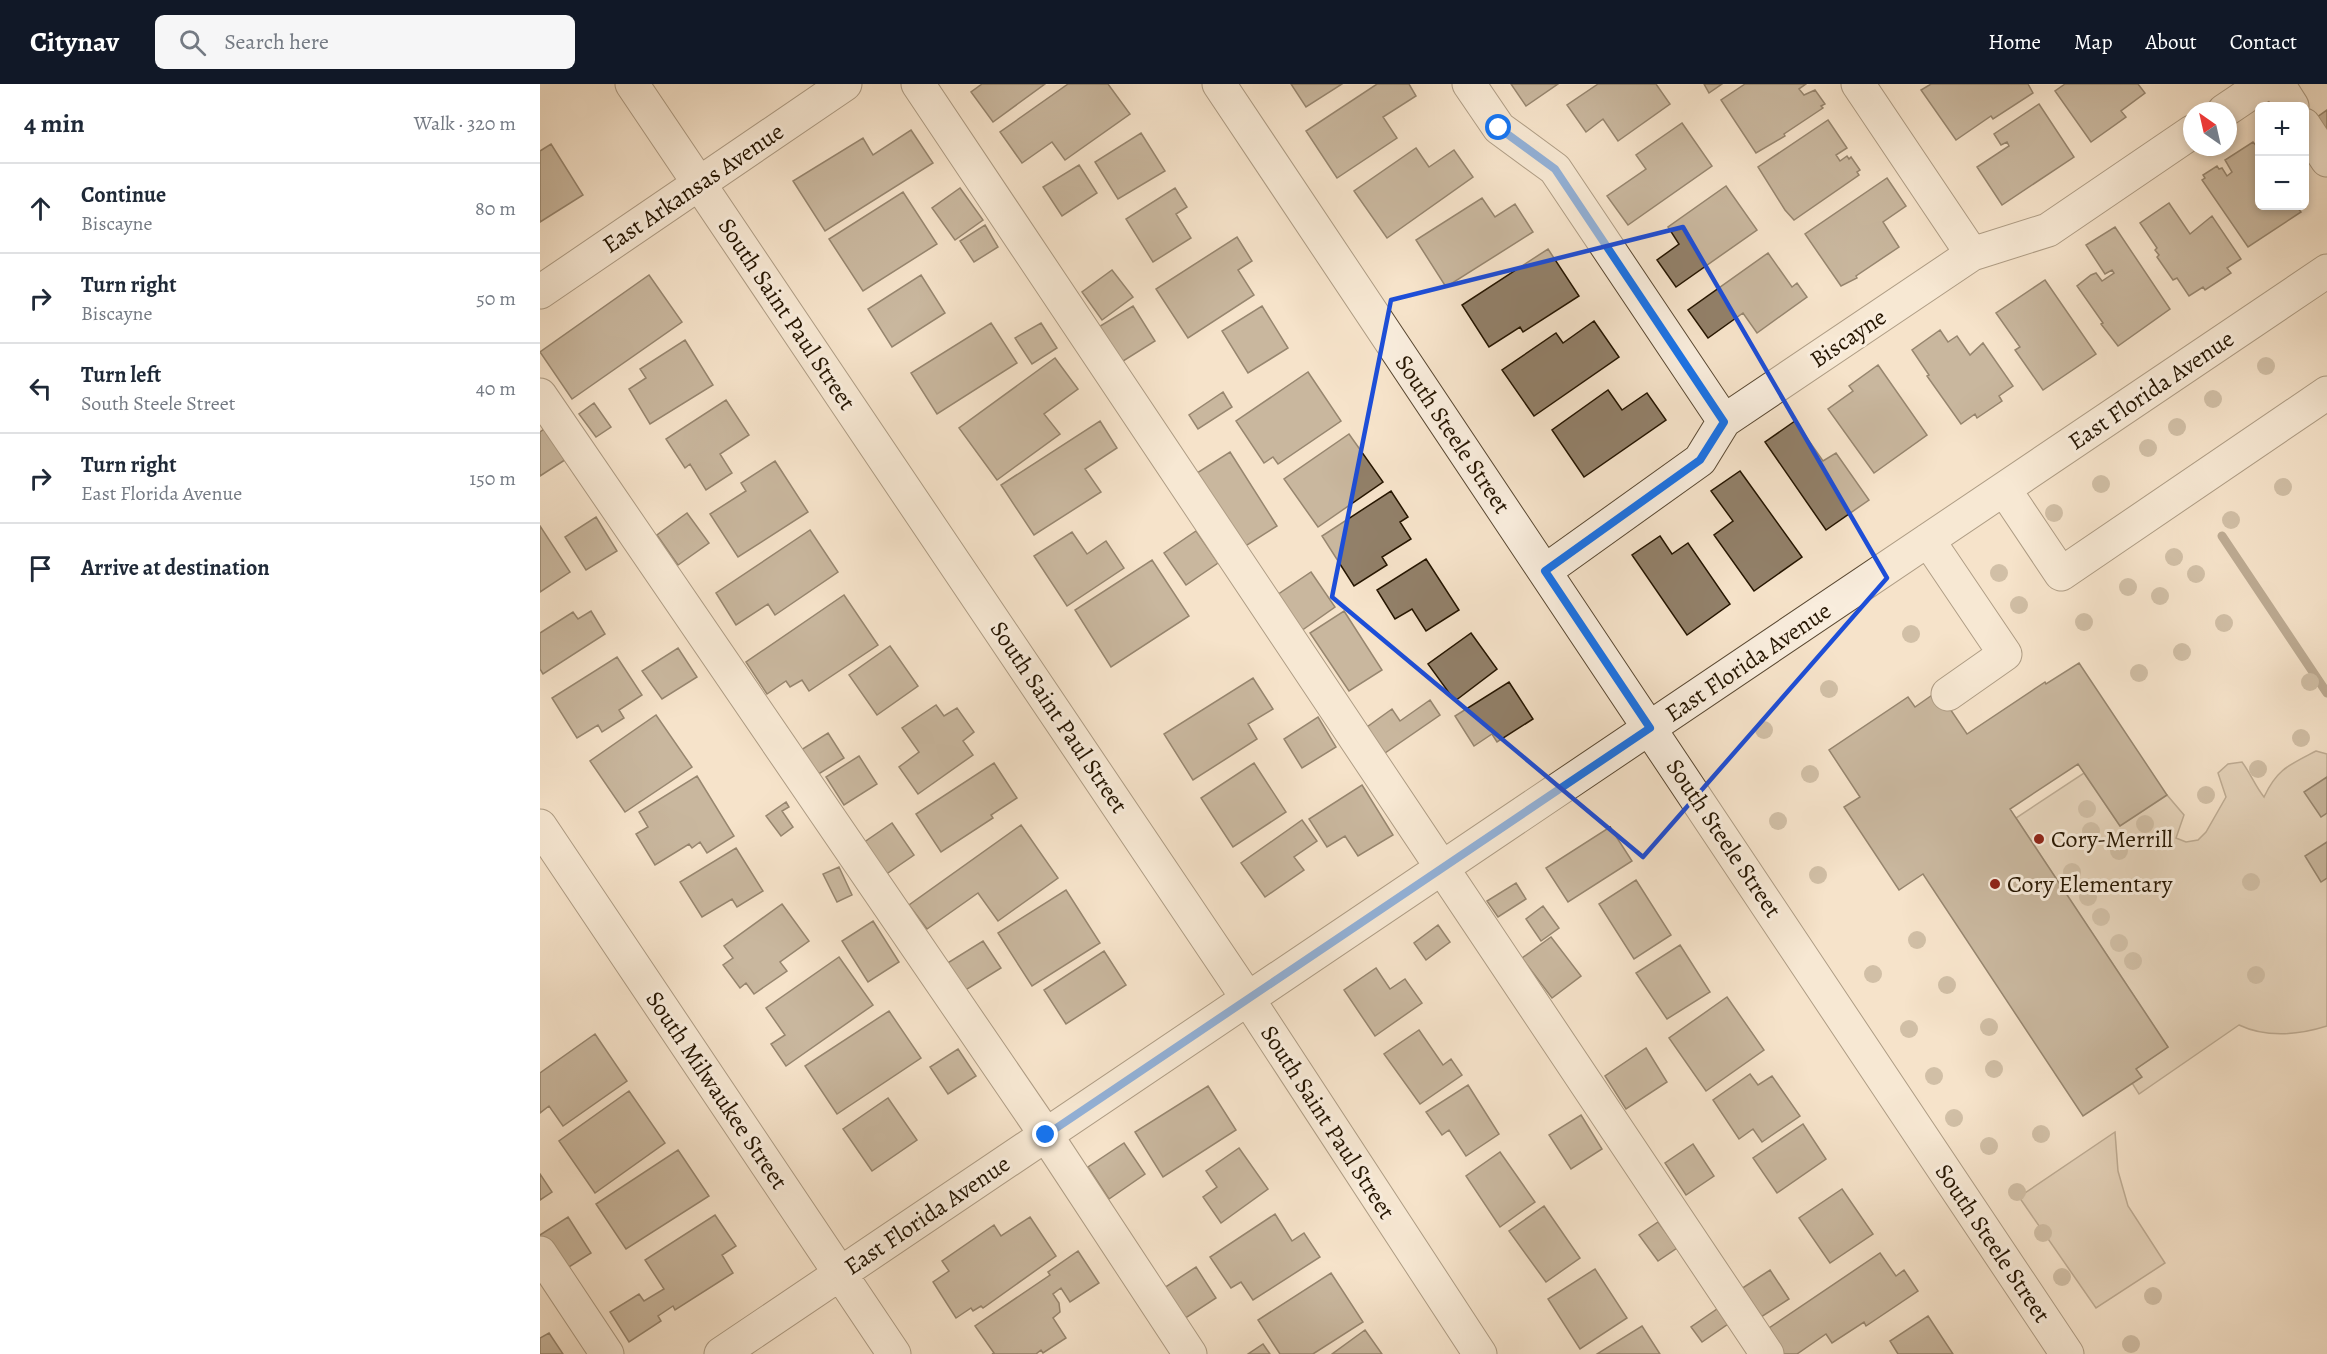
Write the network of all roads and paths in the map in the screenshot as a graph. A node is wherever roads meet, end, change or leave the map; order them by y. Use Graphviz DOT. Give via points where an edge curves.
graph roads {
  1 [pos="632,84"];
  2 [pos="845,84"];
  3 [pos="918,84"];
  4 [pos="1219,84"];
  5 [pos="1469,84"];
  6 [pos="1858,84"];
  7 [pos="2278,84"];
  8 [pos="2289,102"];
  9 [pos="2309,133"];
  10 [pos="2183,138"];
  11 [pos="2327,160"];
  12 [pos="700,184"];
  13 [pos="1972,254"];
  14 [pos="2327,271"];
  15 [pos="540,292"];
  16 [pos="2327,393"];
  17 [pos="540,395"];
  18 [pos="1724,422"];
  19 [pos="2004,489"];
  20 [pos="1928,540"];
  21 [pos="1545,571"];
  22 [pos="1948,694"];
  23 [pos="1650,728"];
  24 [pos="540,826"];
  25 [pos="1442,868"];
  26 [pos="1248,999"];
  27 [pos="1046,1135"];
  28 [pos="540,1253"];
  29 [pos="840,1274"];
  30 [pos="607,1354"];
  31 [pos="721,1354"];
  32 [pos="894,1354"];
  33 [pos="1190,1354"];
  34 [pos="1480,1354"];
  35 [pos="1767,1354"];
  36 [pos="2067,1354"];
  1 -- 12 [label="street, South Saint Paul Street"];
  2 -- 12 [label="street, East Arkansas Avenue"];
  3 -- 25 [label="street"];
  4 -- 21 [label="street, South Steele Street"];
  5 -- 18 [label="street" via="1499,128 1555,169"];
  6 -- 13 [label="street"];
  7 -- 8 [label="street"];
  9 -- 11 [label="street"];
  10 -- 13 [label="street, Biscayne" via="2048,230"];
  12 -- 15 [label="street, East Arkansas Avenue"];
  12 -- 26 [label="street, South Saint Paul Street"];
  13 -- 18 [label="street, Biscayne"];
  14 -- 19 [label="street, East Florida Avenue"];
  16 -- 19 [label="street" via="2061,574"];
  17 -- 27 [label="street"];
  18 -- 21 [label="street, Biscayne" via="1700,460"];
  19 -- 20 [label="street, East Florida Avenue"];
  20 -- 22 [label="street" via="2005,654"];
  20 -- 23 [label="street, East Florida Avenue"];
  21 -- 23 [label="street, South Steele Street"];
  23 -- 25 [label="street, East Florida Avenue"];
  23 -- 36 [label="street, South Steele Street"];
  24 -- 29 [label="street, South Milwaukee Street"];
  25 -- 26 [label="street, East Florida Avenue"];
  25 -- 35 [label="street"];
  26 -- 27 [label="street, East Florida Avenue"];
  26 -- 34 [label="street, South Saint Paul Street"];
  27 -- 29 [label="street, East Florida Avenue"];
  27 -- 33 [label="street"];
  28 -- 30 [label="street"];
  29 -- 31 [label="street, East Florida Avenue"];
  29 -- 32 [label="street, South Milwaukee Street"];
}
